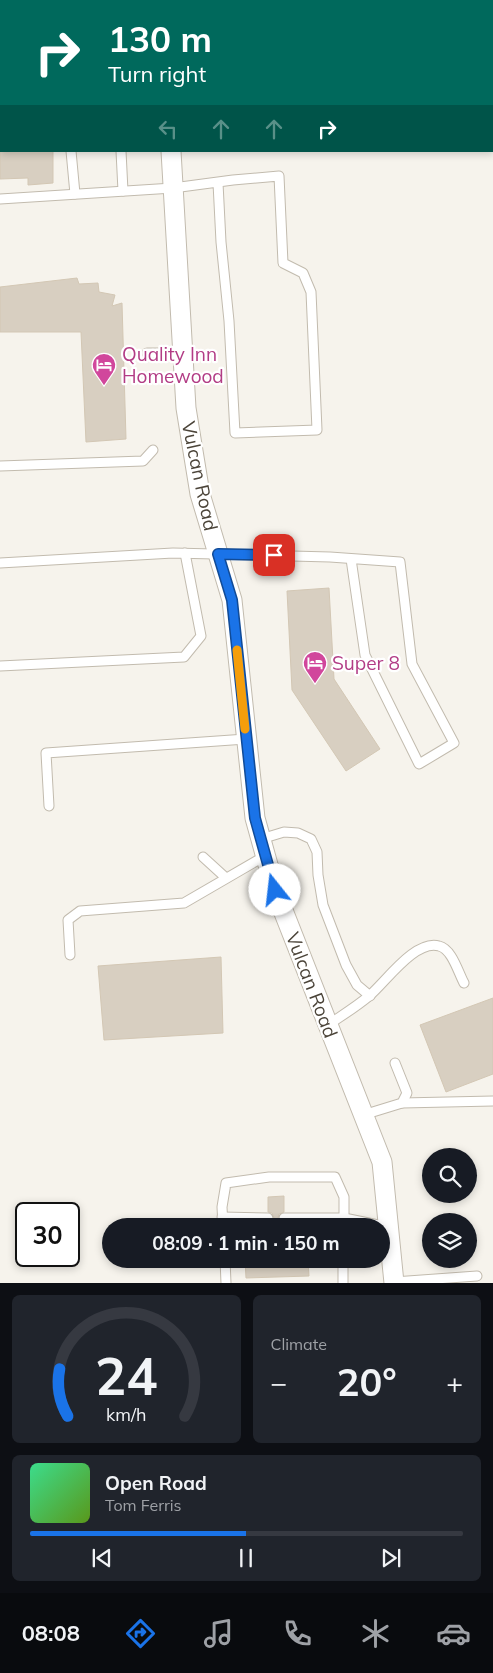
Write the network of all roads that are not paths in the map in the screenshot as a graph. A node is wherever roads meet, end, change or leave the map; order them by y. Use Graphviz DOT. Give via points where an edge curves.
graph roads {
  1 [pos="71,152"];
  2 [pos="121,152"];
  3 [pos="171,152"];
  4 [pos="218,183"];
  5 [pos="173,188"];
  6 [pos="123,191"];
  7 [pos="75,194"];
  8 [pos="0,198"];
  9 [pos="147,353"];
  10 [pos="183,353"];
  11 [pos="153,450"];
  12 [pos="0,466"];
  13 [pos="185,553"];
  14 [pos="218,554"];
  15 [pos="351,558"];
  16 [pos="0,563"];
  17 [pos="0,666"];
  18 [pos="246,738"];
  19 [pos="49,806"];
  20 [pos="263,847"];
  21 [pos="203,857"];
  22 [pos="226,878"];
  23 [pos="70,955"];
  24 [pos="464,983"];
  25 [pos="370,996"];
  26 [pos="328,1025"];
  27 [pos="395,1063"];
  28 [pos="493,1101"];
  29 [pos="402,1102"];
  30 [pos="363,1114"];
  31 [pos="223,1218"];
  32 [pos="344,1218"];
  33 [pos="387,1218"];
  34 [pos="390,1245"];
  35 [pos="225,1268"];
  36 [pos="343,1268"];
  37 [pos="477,1276"];
  38 [pos="436,1281"];
  39 [pos="226,1283"];
  40 [pos="342,1283"];
  41 [pos="394,1283"];
  1 -- 7 [label="lane"];
  2 -- 6 [label="lane"];
  3 -- 5 [label="street, Vulcan Road"];
  4 -- 4 [label="lane" via="279,176 283,263 303,273 311,292 318,430 235,433"];
  4 -- 5 [label="lane"];
  5 -- 6 [label="lane"];
  5 -- 10 [label="street, Vulcan Road"];
  6 -- 7 [label="lane"];
  7 -- 8 [label="lane"];
  9 -- 10 [label="lane"];
  10 -- 14 [label="street, Vulcan Road" via="186,408 200,494"];
  11 -- 12 [label="lane" via="143,461"];
  13 -- 14 [label="lane"];
  13 -- 16 [label="lane"];
  13 -- 17 [label="lane" via="201,636 184,657"];
  14 -- 15 [label="lane"];
  14 -- 18 [label="street, Vulcan Road" via="232,600"];
  15 -- 15 [label="lane" via="400,562 412,664 454,743 419,764 365,655"];
  18 -- 19 [label="lane" via="46,753"];
  18 -- 20 [label="street, Vulcan Road" via="255,818"];
  20 -- 22 [label="lane"];
  20 -- 25 [label="lane" via="284,832 298,833 311,839 317,852 323,905 357,985"];
  20 -- 26 [label="street, Vulcan Road" via="275,890"];
  21 -- 22 [label="lane"];
  22 -- 23 [label="lane" via="184,903 80,911 68,920"];
  24 -- 25 [label="lane" via="447,950 438,945 430,946 405,959"];
  25 -- 26 [label="lane"];
  26 -- 30 [label="street, Vulcan Road"];
  27 -- 29 [label="lane" via="406,1093"];
  28 -- 29 [label="lane"];
  29 -- 30 [label="lane"];
  30 -- 33 [label="street, Vulcan Road" via="382,1162"];
  31 -- 32 [label="lane" via="226,1183 269,1177 335,1177 344,1197"];
  34 -- 41 [label="street, Vulcan Road"];
  35 -- 39 [label="lane"];
  36 -- 40 [label="lane"];
  37 -- 38 [label="lane"];
  38 -- 41 [label="lane"];
}
